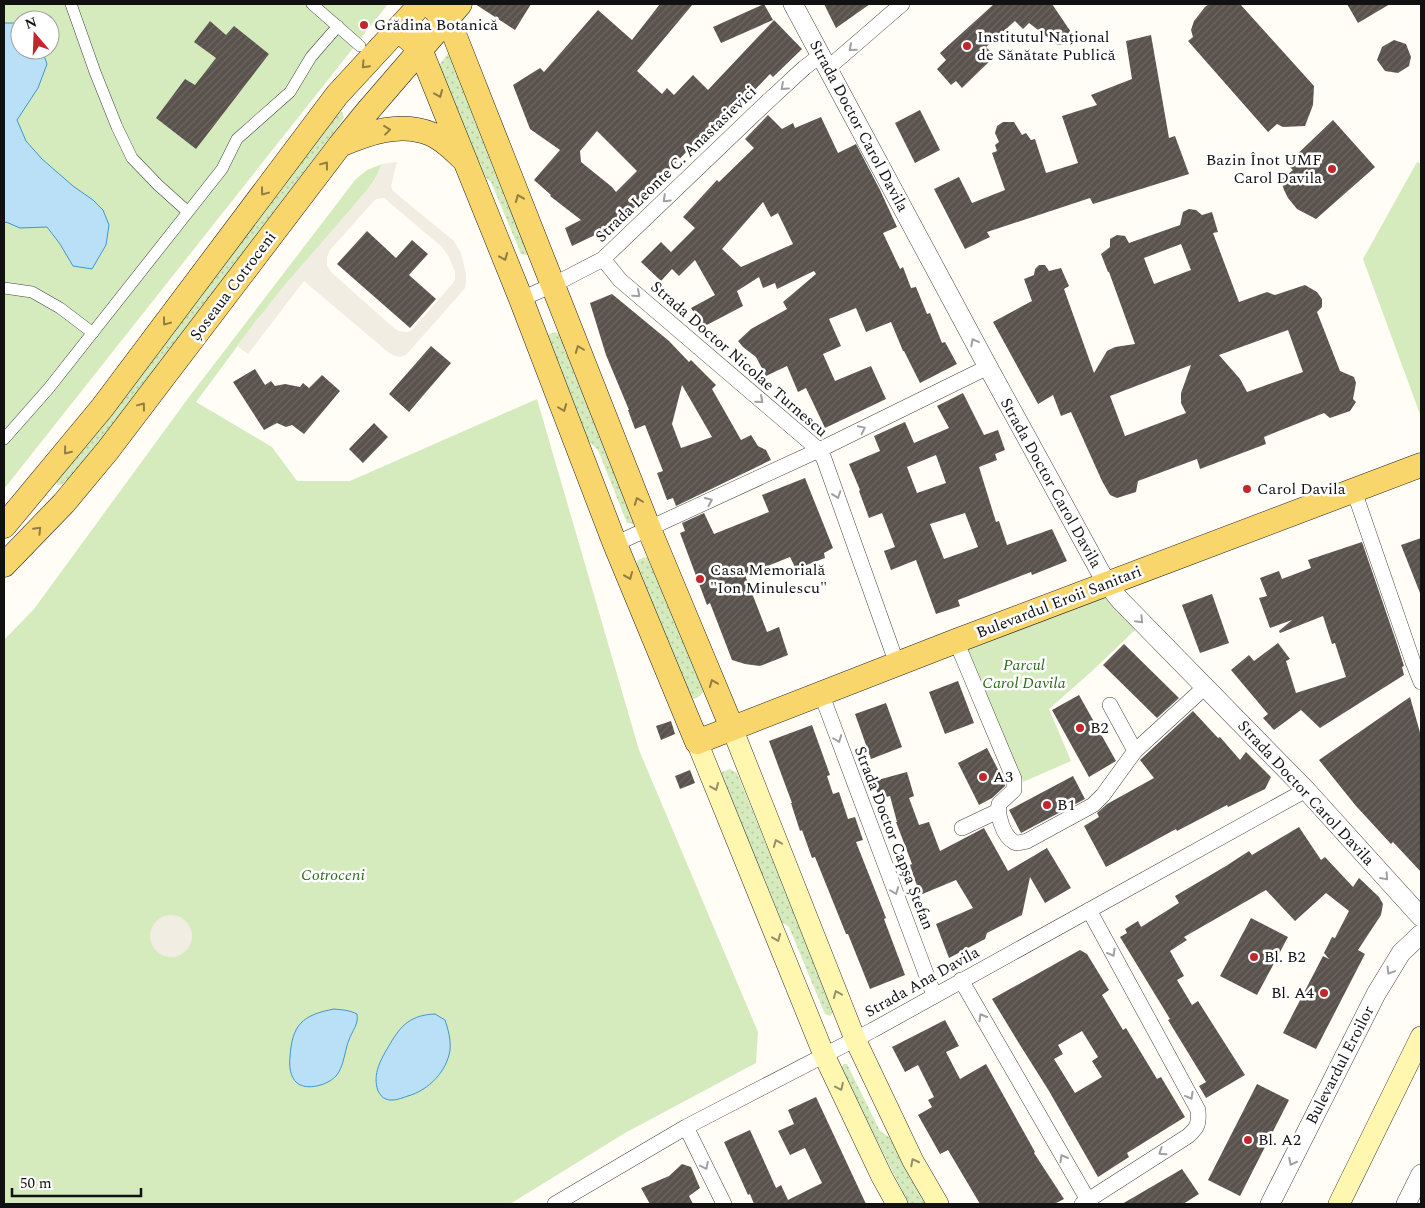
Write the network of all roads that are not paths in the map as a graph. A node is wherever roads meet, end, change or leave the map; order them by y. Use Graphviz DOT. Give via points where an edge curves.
graph roads {
  1 [pos="70,4"];
  2 [pos="312,4"];
  3 [pos="421,4"];
  4 [pos="793,4"];
  5 [pos="902,4"];
  6 [pos="445,9"];
  7 [pos="338,26"];
  8 [pos="398,29"];
  9 [pos="360,46"];
  10 [pos="420,49"];
  11 [pos="824,62"];
  12 [pos="340,144"];
  13 [pos="466,163"];
  14 [pos="188,212"];
  15 [pos="603,259"];
  16 [pos="554,285"];
  17 [pos="4,288"];
  18 [pos="521,299"];
  19 [pos="93,333"];
  20 [pos="988,367"];
  21 [pos="4,439"];
  22 [pos="818,450"];
  23 [pos="1421,465"];
  24 [pos="1354,491"];
  25 [pos="4,526"];
  26 [pos="649,529"];
  27 [pos="616,544"];
  28 [pos="4,565"];
  29 [pos="1107,584"];
  30 [pos="956,641"];
  31 [pos="896,664"];
  32 [pos="1421,682"];
  33 [pos="1205,687"];
  34 [pos="821,693"];
  35 [pos="1110,705"];
  36 [pos="732,728"];
  37 [pos="697,742"];
  38 [pos="1135,751"];
  39 [pos="1306,790"];
  40 [pos="998,811"];
  41 [pos="962,828"];
  42 [pos="1089,910"];
  43 [pos="1421,917"];
  44 [pos="1421,934"];
  45 [pos="961,980"];
  46 [pos="934,995"];
  47 [pos="1421,1037"];
  48 [pos="855,1039"];
  49 [pos="824,1055"];
  50 [pos="686,1127"];
  51 [pos="1421,1174"];
  52 [pos="1085,1202"];
  53 [pos="555,1204"];
  54 [pos="724,1204"];
  55 [pos="897,1204"];
  56 [pos="938,1204"];
  57 [pos="1270,1204"];
  58 [pos="1339,1204"];
  59 [pos="1406,1204"];
  1 -- 14 [label="street" via="132,158"];
  2 -- 7 [label="street"];
  3 -- 8 [label="main road, Șoseaua Cotroceni"];
  4 -- 11 [label="street, Strada Doctor Carol Davila"];
  5 -- 11 [label="street, Strada Leonte C. Anastasievici, one-way"];
  6 -- 10 [label="main road, Șoseaua Cotroceni"];
  16 -- 6 [label="main road, one-way"];
  7 -- 9 [label="street"];
  7 -- 14 [label="street" via="311,57 290,92 237,140 222,169"];
  8 -- 10 [label="main road"];
  8 -- 25 [label="main road, Șoseaua Cotroceni, one-way" via="337,95 102,408"];
  10 -- 12 [label="main road, Șoseaua Cotroceni"];
  10 -- 13 [label="main road, one-way"];
  11 -- 15 [label="street, Strada Leonte C. Anastasievici, one-way" via="804,68"];
  20 -- 11 [label="street, Strada Doctor Carol Davila, one-way"];
  12 -- 13 [label="main road, one-way" via="390,129 411,129 431,134 447,144"];
  28 -- 12 [label="main road, Șoseaua Cotroceni, one-way" via="64,503 108,450"];
  13 -- 18 [label="main road, one-way"];
  14 -- 19 [label="street"];
  15 -- 16 [label="street, Strada Leonte C. Anastasievici"];
  15 -- 22 [label="street, Strada Doctor Nicolae Turnescu, one-way" via="620,280"];
  16 -- 18 [label="street, Strada Leonte C. Anastasievici"];
  26 -- 16 [label="main road, one-way"];
  17 -- 19 [label="street" via="32,292"];
  18 -- 27 [label="main road, one-way"];
  19 -- 21 [label="street"];
  22 -- 20 [label="street, one-way"];
  20 -- 29 [label="street, Strada Doctor Carol Davila"];
  26 -- 22 [label="street, one-way"];
  22 -- 31 [label="street, Strada Doctor Nicolae Turnescu, one-way" via="824,459"];
  23 -- 24 [label="main road, Bulevardul Eroii Sanitari"];
  24 -- 29 [label="main road, Bulevardul Eroii Sanitari"];
  24 -- 32 [label="street"];
  26 -- 27 [label="street"];
  36 -- 26 [label="main road, one-way"];
  27 -- 37 [label="main road, one-way"];
  29 -- 30 [label="main road, Bulevardul Eroii Sanitari"];
  29 -- 33 [label="street, Strada Doctor Carol Davila, one-way"];
  30 -- 31 [label="main road, Bulevardul Eroii Sanitari"];
  30 -- 40 [label="street" via="1014,780 1014,790 999,804"];
  31 -- 34 [label="main road, Bulevardul Eroii Sanitari"];
  33 -- 38 [label="street"];
  33 -- 39 [label="street, Strada Doctor Carol Davila"];
  34 -- 36 [label="main road, Bulevardul Eroii Sanitari"];
  34 -- 46 [label="street, Strada Doctor Capșa Ștefan, one-way"];
  35 -- 38 [label="street"];
  36 -- 37 [label="main road, Bulevardul Eroii Sanitari"];
  48 -- 36 [label="main road, one-way"];
  37 -- 49 [label="main road, one-way"];
  38 -- 40 [label="street" via="1093,805 1027,841 1014,842 1007,835"];
  39 -- 42 [label="street, Strada Ana Davila"];
  39 -- 43 [label="street, Strada Doctor Carol Davila, one-way"];
  40 -- 41 [label="street"];
  42 -- 45 [label="street, Strada Ana Davila"];
  42 -- 52 [label="street, one-way" via="1198,1110 1199,1122 1188,1136"];
  44 -- 57 [label="street, Bulevardul Eroilor, one-way" via="1401,953 1376,994"];
  45 -- 46 [label="street, Strada Ana Davila"];
  52 -- 45 [label="street, one-way"];
  46 -- 48 [label="street, Strada Ana Davila"];
  47 -- 58 [label="main road"];
  48 -- 49 [label="street, Strada Ana Davila"];
  56 -- 48 [label="main road, one-way" via="913,1161"];
  49 -- 50 [label="street, Strada Ana Davila"];
  49 -- 55 [label="main road, one-way"];
  50 -- 53 [label="street, Strada Ana Davila"];
  50 -- 54 [label="street, one-way"];
  51 -- 59 [label="street"];
}
